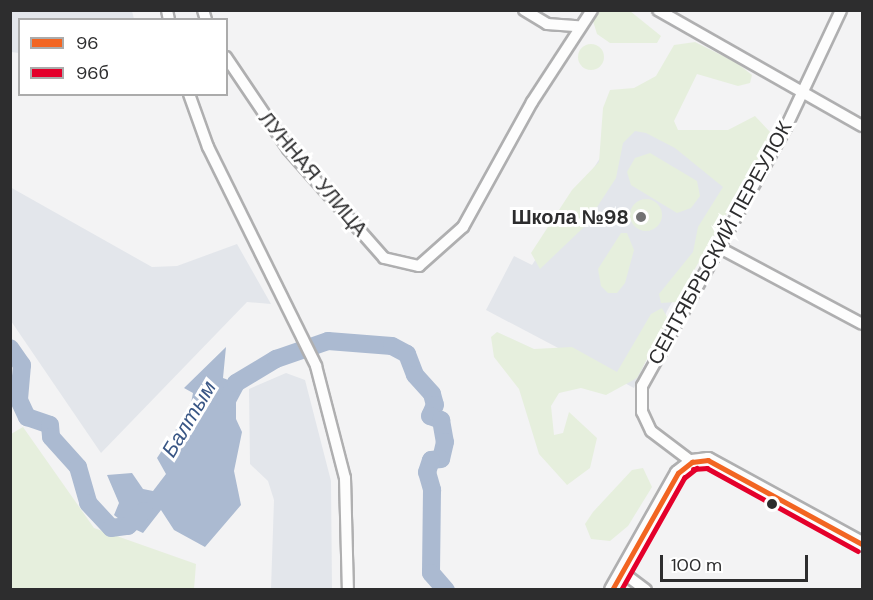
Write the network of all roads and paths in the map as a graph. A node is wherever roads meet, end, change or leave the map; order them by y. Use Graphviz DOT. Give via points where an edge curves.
graph roads {
  1 [pos="524,10"];
  2 [pos="592,10"];
  3 [pos="658,10"];
  4 [pos="841,10"];
  5 [pos="578,26"];
  6 [pos="228,60"];
  7 [pos="804,92"];
  8 [pos="190,96"];
  9 [pos="862,126"];
  10 [pos="717,247"];
  11 [pos="862,324"];
  12 [pos="692,462"];
  13 [pos="862,544"];
  14 [pos="622,572"];
  15 [pos="348,590"];
  16 [pos="612,590"];
  17 [pos="646,590"];
  1 -- 5 [label="street" via="547,24"];
  2 -- 5 [label="street"];
  3 -- 7 [label="street"];
  4 -- 7 [label="street, СЕНТЯБРЬСКИЙ ПЕРЕУЛОК"];
  5 -- 6 [label="street, ЛУННАЯ УЛИЦА" via="463,228 419,266 384,258 288,149"];
  7 -- 9 [label="street"];
  7 -- 10 [label="street, СЕНТЯБРЬСКИЙ ПЕРЕУЛОК"];
  8 -- 15 [label="street" via="208,147 316,366 345,478"];
  10 -- 11 [label="street"];
  10 -- 12 [label="street, СЕНТЯБРЬСКИЙ ПЕРЕУЛОК" via="642,386 642,412 651,431"];
  12 -- 13 [label="street" via="708,460"];
  12 -- 14 [label="street" via="678,473"];
  14 -- 16 [label="street"];
  14 -- 17 [label="street"];
}
